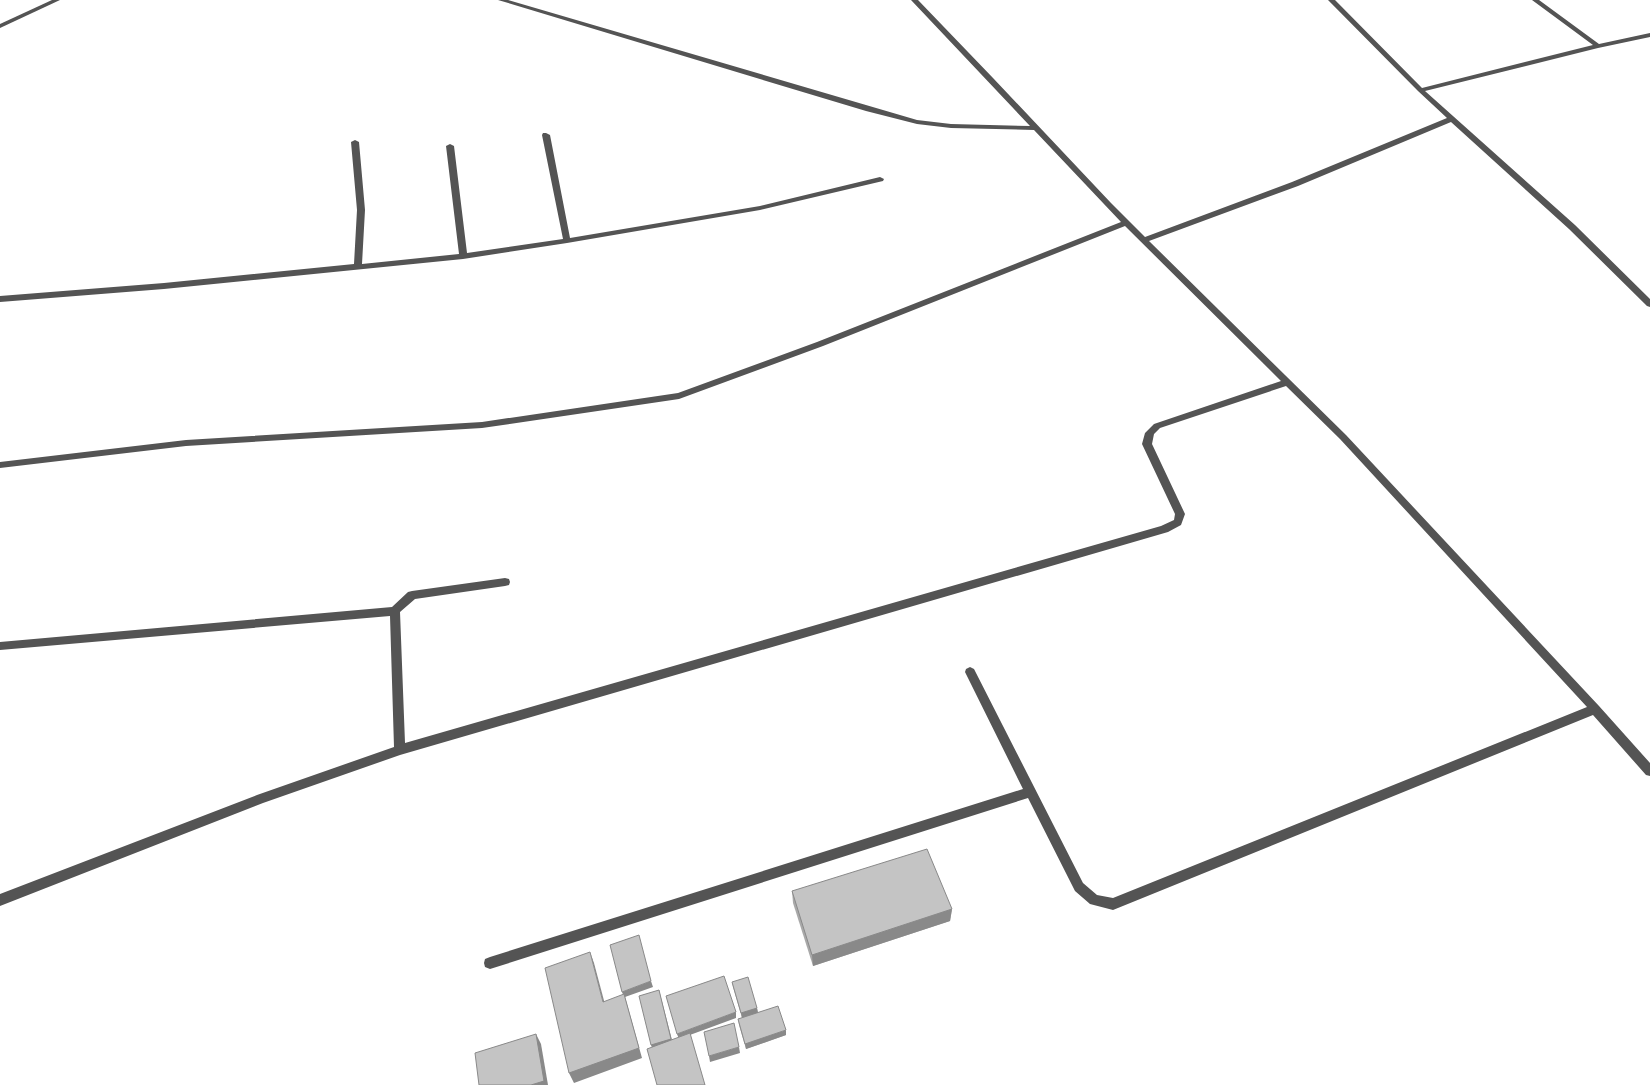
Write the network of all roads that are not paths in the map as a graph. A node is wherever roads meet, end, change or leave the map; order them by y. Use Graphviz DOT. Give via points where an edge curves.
graph roads {
  1 [pos="58,0"];
  2 [pos="501,0"];
  3 [pos="914,0"];
  4 [pos="1332,0"];
  5 [pos="1535,0"];
  6 [pos="0,26"];
  7 [pos="1650,35"];
  8 [pos="1598,46"];
  9 [pos="1420,90"];
  10 [pos="1452,119"];
  11 [pos="1036,128"];
  12 [pos="546,135"];
  13 [pos="355,142"];
  14 [pos="450,146"];
  15 [pos="880,179"];
  16 [pos="1126,223"];
  17 [pos="1143,240"];
  18 [pos="567,241"];
  19 [pos="463,256"];
  20 [pos="358,265"];
  21 [pos="0,298"];
  22 [pos="1650,304"];
  23 [pos="1286,382"];
  24 [pos="0,465"];
  25 [pos="505,582"];
  26 [pos="395,611"];
  27 [pos="0,646"];
  28 [pos="970,672"];
  29 [pos="1595,709"];
  30 [pos="400,750"];
  31 [pos="1650,771"];
  32 [pos="1031,792"];
  33 [pos="0,900"];
  34 [pos="490,963"];
  1 -- 6 [label="street"];
  2 -- 11 [label="street" via="917,122 952,126"];
  3 -- 11 [label="street"];
  4 -- 9 [label="street"];
  5 -- 8 [label="street"];
  7 -- 8 [label="street"];
  8 -- 9 [label="street"];
  9 -- 10 [label="street"];
  10 -- 17 [label="street" via="1295,184"];
  10 -- 22 [label="street" via="1572,227"];
  11 -- 16 [label="street"];
  12 -- 18 [label="street"];
  13 -- 20 [label="street" via="361,210"];
  14 -- 19 [label="street"];
  15 -- 18 [label="street" via="760,208"];
  16 -- 17 [label="street"];
  16 -- 24 [label="street" via="820,344 679,396 482,425 186,443"];
  17 -- 23 [label="street"];
  18 -- 19 [label="street"];
  19 -- 20 [label="street"];
  20 -- 21 [label="street" via="164,286"];
  23 -- 29 [label="street" via="1343,437"];
  23 -- 30 [label="street" via="1157,426 1150,434 1147,444 1180,514 1178,522 1164,529"];
  25 -- 26 [label="street" via="412,595"];
  26 -- 27 [label="street"];
  26 -- 30 [label="street"];
  28 -- 32 [label="street"];
  29 -- 31 [label="street"];
  29 -- 32 [label="street" via="1113,904 1094,900 1079,887"];
  30 -- 33 [label="street"];
  32 -- 34 [label="street"];
}
